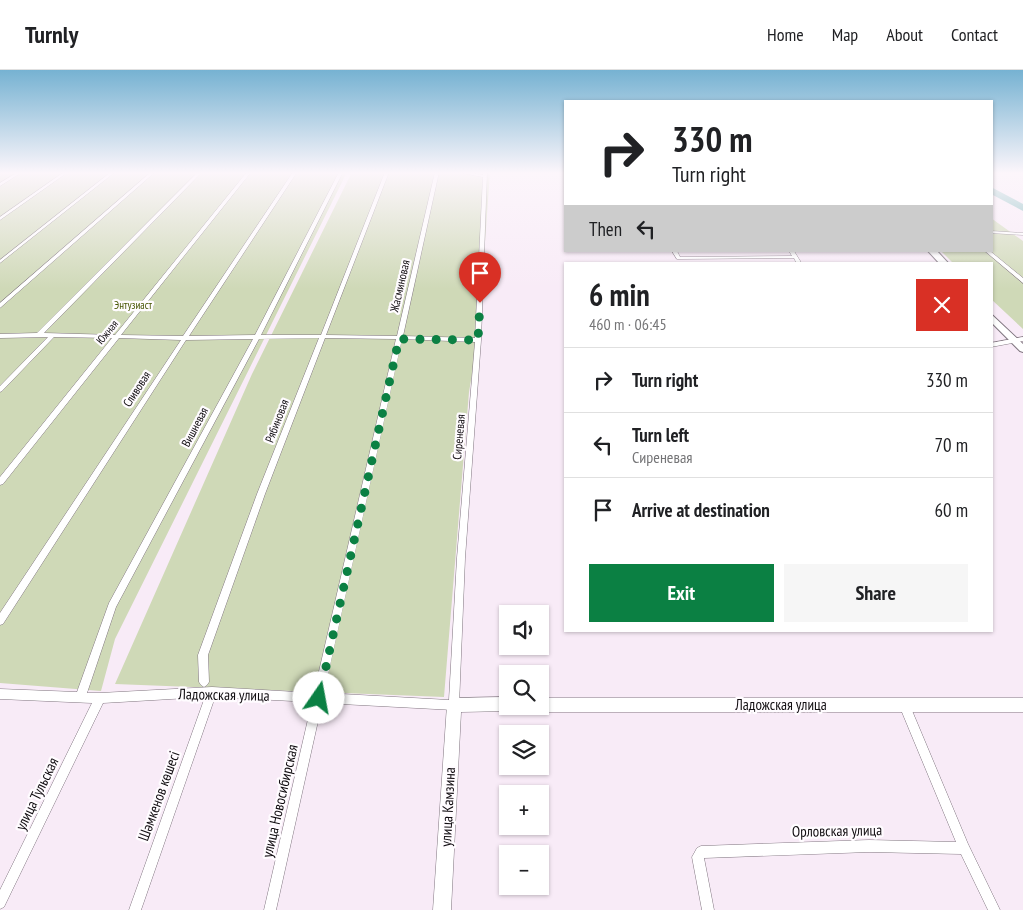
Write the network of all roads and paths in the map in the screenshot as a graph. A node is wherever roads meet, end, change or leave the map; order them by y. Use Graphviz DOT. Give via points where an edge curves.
graph roads {
  1 [pos="11,211"];
  2 [pos="64,211"];
  3 [pos="108,211"];
  4 [pos="161,211"];
  5 [pos="217,211"];
  6 [pos="270,211"];
  7 [pos="321,211"];
  8 [pos="371,211"];
  9 [pos="428,211"];
  10 [pos="483,211"];
  11 [pos="0,219"];
  12 [pos="993,232"];
  13 [pos="1023,234"];
  14 [pos="675,252"];
  15 [pos="792,252"];
  16 [pos="925,252"];
  17 [pos="933,252"];
  18 [pos="988,252"];
  19 [pos="764,257"];
  20 [pos="795,257"];
  21 [pos="0,262"];
  22 [pos="767,262"];
  23 [pos="799,262"];
  24 [pos="935,262"];
  25 [pos="943,262"];
  26 [pos="1023,281"];
  27 [pos="0,306"];
  28 [pos="993,310"];
  29 [pos="993,319"];
  30 [pos="39,335"];
  31 [pos="53,335"];
  32 [pos="0,336"];
  33 [pos="322,336"];
  34 [pos="115,337"];
  35 [pos="257,337"];
  36 [pos="184,338"];
  37 [pos="399,339"];
  38 [pos="1020,339"];
  39 [pos="478,340"];
  40 [pos="993,345"];
  41 [pos="1023,349"];
  42 [pos="0,390"];
  43 [pos="0,482"];
  44 [pos="0,621"];
  45 [pos="204,682"];
  46 [pos="212,692"];
  47 [pos="0,694"];
  48 [pos="80,697"];
  49 [pos="100,698"];
  50 [pos="319,698"];
  51 [pos="499,704"];
  52 [pos="454,705"];
  53 [pos="549,705"];
  54 [pos="904,705"];
  55 [pos="1023,705"];
  56 [pos="964,848"];
  57 [pos="0,903"];
  58 [pos="135,910"];
  59 [pos="270,910"];
  60 [pos="442,910"];
  61 [pos="708,910"];
  62 [pos="994,910"];
  1 -- 11 [label="street"];
  2 -- 21 [label="street"];
  3 -- 27 [label="street"];
  4 -- 30 [label="street"];
  5 -- 34 [label="street, Южная"];
  6 -- 36 [label="street, Сливовая"];
  7 -- 35 [label="street, Вишневая"];
  8 -- 33 [label="street, Рябиновая"];
  9 -- 37 [label="street, Жасминовая"];
  10 -- 39 [label="street, Сиреневая"];
  12 -- 13 [label="street"];
  14 -- 19 [label="street" via="679,258"];
  15 -- 20 [label="street"];
  16 -- 24 [label="main road"];
  17 -- 25 [label="main road"];
  18 -- 26 [label="street"];
  19 -- 20 [label="street"];
  19 -- 22 [label="street"];
  20 -- 23 [label="street"];
  28 -- 38 [label="main road"];
  29 -- 38 [label="main road"];
  30 -- 31 [label="street"];
  30 -- 32 [label="street"];
  31 -- 34 [label="street"];
  31 -- 42 [label="street"];
  33 -- 35 [label="street"];
  33 -- 37 [label="street"];
  33 -- 45 [label="street, Рябиновая" via="202,655"];
  34 -- 36 [label="street"];
  34 -- 43 [label="street, Южная"];
  35 -- 36 [label="street"];
  35 -- 48 [label="street, Вишневая" via="112,606"];
  36 -- 44 [label="street, Сливовая"];
  37 -- 39 [label="street"];
  37 -- 50 [label="street, Жасминовая"];
  38 -- 40 [label="street"];
  38 -- 41 [label="main road"];
  39 -- 52 [label="street, Сиреневая" via="460,558"];
  46 -- 49 [label="street, Ладожская улица"];
  46 -- 50 [label="street, Ладожская улица"];
  46 -- 58 [label="street, Шәмкенов көшесі"];
  47 -- 48 [label="street, Ладожская улица"];
  48 -- 49 [label="street, Ладожская улица"];
  49 -- 57 [label="street, улица Тульская"];
  50 -- 52 [label="street, Ладожская улица"];
  50 -- 59 [label="street, улица Новосибирская"];
  51 -- 52 [label="main road, Ладожская улица"];
  52 -- 60 [label="main road, улица Камзина"];
  53 -- 54 [label="main road, Ладожская улица"];
  54 -- 55 [label="main road, Ладожская улица"];
  54 -- 56 [label="street"];
  56 -- 61 [label="street, Орловская улица" via="869,846 701,852 698,857"];
  56 -- 62 [label="street"];
}
